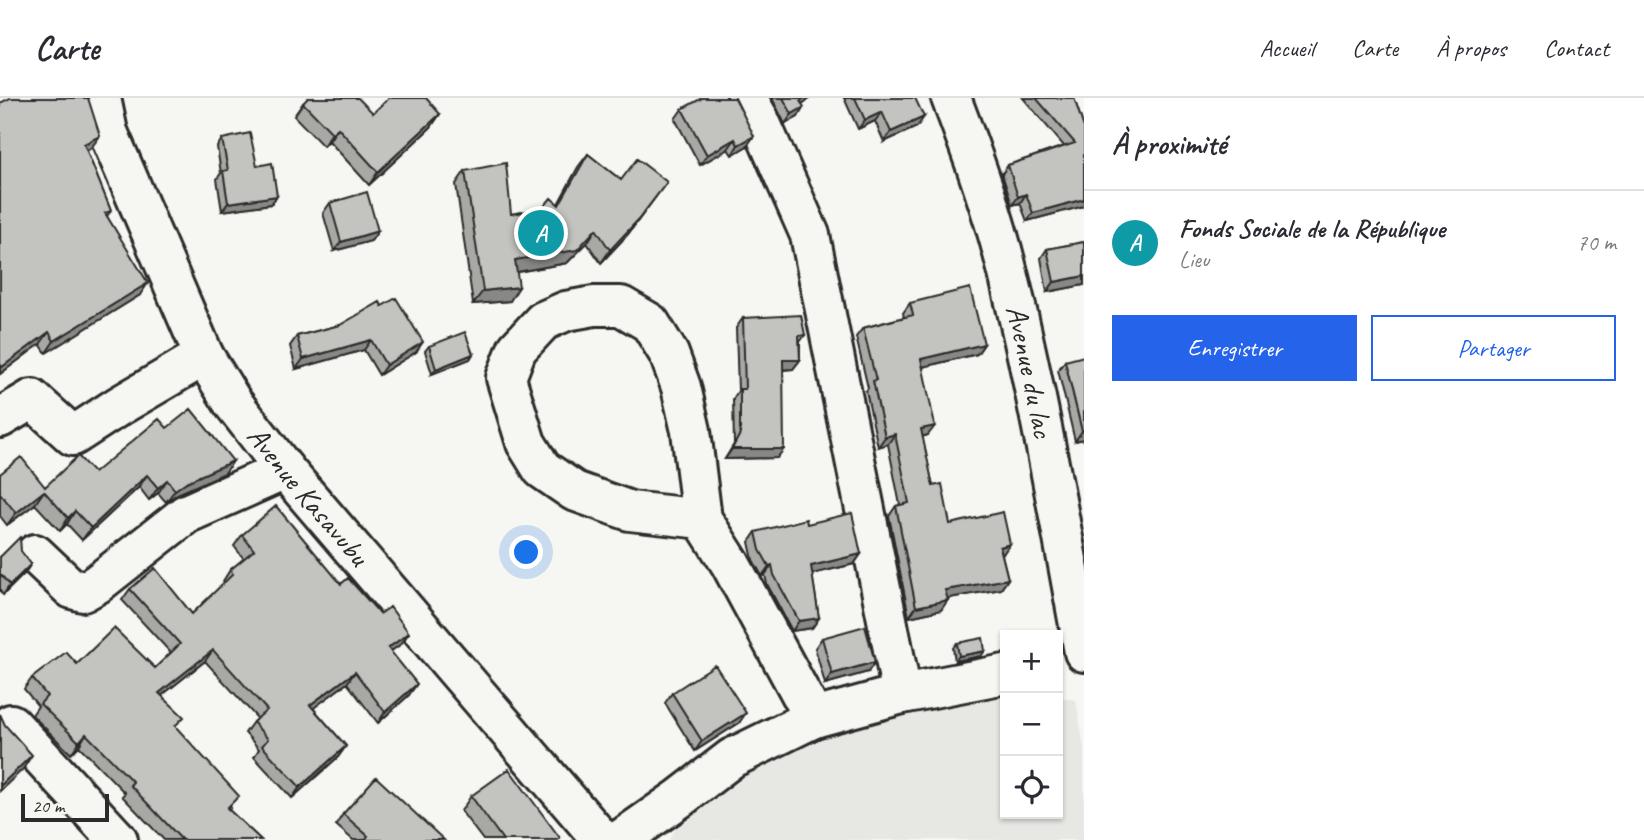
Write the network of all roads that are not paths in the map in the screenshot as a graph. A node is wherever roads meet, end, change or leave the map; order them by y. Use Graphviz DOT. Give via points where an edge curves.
graph roads {
  1 [pos="101,98"];
  2 [pos="747,98"];
  3 [pos="951,98"];
  4 [pos="204,356"];
  5 [pos="0,418"];
  6 [pos="285,470"];
  7 [pos="702,519"];
  8 [pos="35,554"];
  9 [pos="1084,654"];
  10 [pos="1063,661"];
  11 [pos="1000,675"];
  12 [pos="902,694"];
  13 [pos="814,718"];
  14 [pos="11,724"];
  15 [pos="118,840"];
  16 [pos="602,840"];
  17 [pos="620,840"];
  1 -- 4 [label="street, Avenue Kasavubu" via="108,132"];
  2 -- 12 [label="street" via="810,235"];
  3 -- 9 [label="street, Avenue du lac" via="1006,263"];
  4 -- 5 [label="street" via="73,436 32,399"];
  4 -- 6 [label="street, Avenue Kasavubu"];
  6 -- 8 [label="street" via="186,514 83,592 72,589"];
  6 -- 16 [label="street, Avenue Kasavubu"];
  7 -- 7 [label="street" via="681,387 669,354 650,323 621,306 566,311 543,321 517,349 506,378 526,443 542,469 574,491 630,511"];
  7 -- 13 [label="street"];
  9 -- 10 [label="street"];
  11 -- 12 [label="street"];
  12 -- 13 [label="street"];
  13 -- 17 [label="street" via="732,758"];
  14 -- 15 [label="street"];
}
